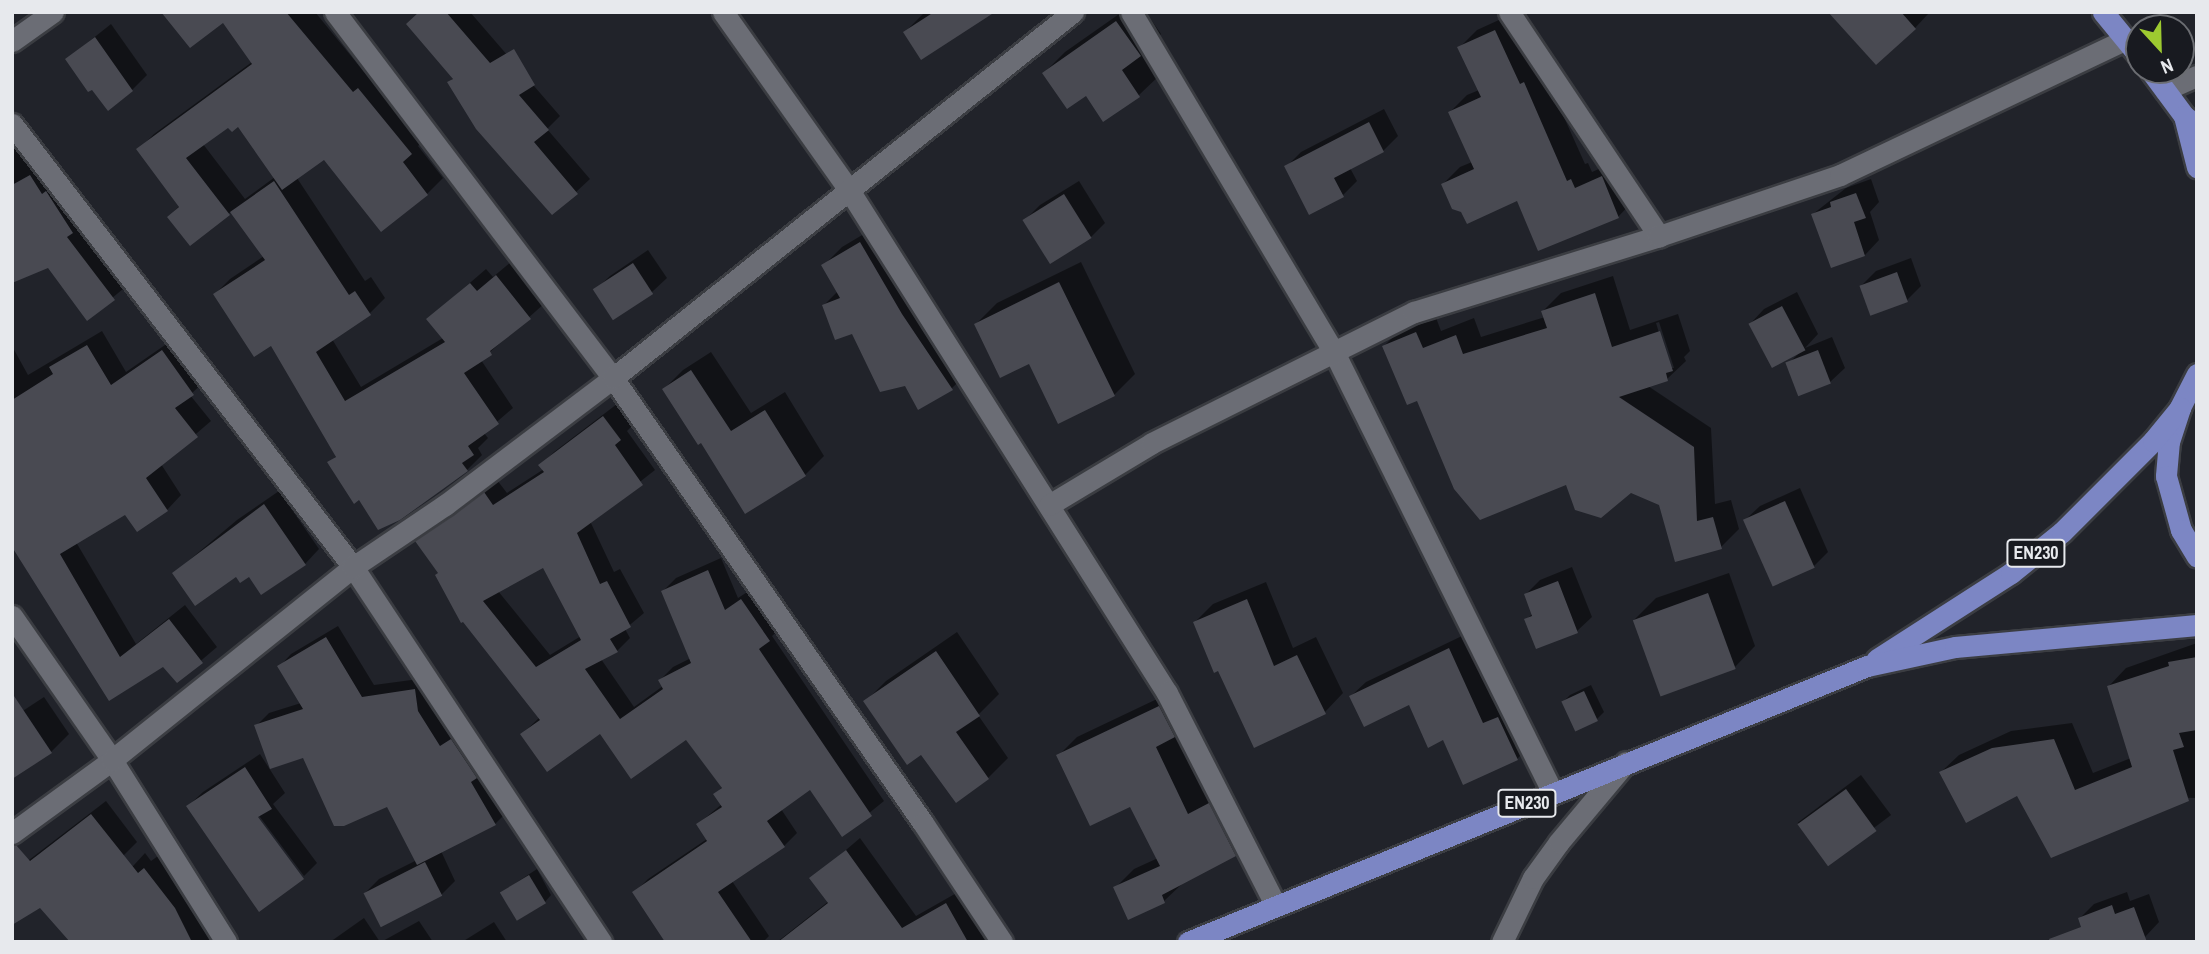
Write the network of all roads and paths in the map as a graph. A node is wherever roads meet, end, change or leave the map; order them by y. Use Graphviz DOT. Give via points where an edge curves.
graph roads {
  1 [pos="53,12"];
  2 [pos="335,12"];
  3 [pos="723,12"];
  4 [pos="1073,12"];
  5 [pos="1131,12"];
  6 [pos="1509,12"];
  7 [pos="2103,12"];
  8 [pos="2125,38"];
  9 [pos="2125,39"];
  10 [pos="12,41"];
  11 [pos="2197,76"];
  12 [pos="2160,84"];
  13 [pos="2165,90"];
  14 [pos="2190,120"];
  15 [pos="12,124"];
  16 [pos="2197,167"];
  17 [pos="849,190"];
  18 [pos="1659,236"];
  19 [pos="1334,352"];
  20 [pos="2197,374"];
  21 [pos="613,378"];
  22 [pos="2180,408"];
  23 [pos="1049,505"];
  24 [pos="2197,557"];
  25 [pos="353,567"];
  26 [pos="12,615"];
  27 [pos="2197,625"];
  28 [pos="1867,666"];
  29 [pos="111,761"];
  30 [pos="1626,762"];
  31 [pos="1552,792"];
  32 [pos="12,833"];
  33 [pos="1276,906"];
  34 [pos="226,942"];
  35 [pos="601,942"];
  36 [pos="1002,942"];
  37 [pos="1188,942"];
  38 [pos="1502,942"];
  1 -- 10 [label="street"];
  2 -- 21 [label="street"];
  3 -- 17 [label="street"];
  4 -- 17 [label="street"];
  5 -- 19 [label="street"];
  6 -- 18 [label="street"];
  7 -- 8 [label="main road"];
  9 -- 18 [label="street" via="1840,175"];
  11 -- 13 [label="street"];
  12 -- 13 [label="main road"];
  13 -- 14 [label="main road"];
  14 -- 16 [label="main road"];
  15 -- 25 [label="street"];
  17 -- 21 [label="street"];
  17 -- 23 [label="street"];
  18 -- 19 [label="street" via="1414,312"];
  19 -- 23 [label="street" via="1152,443"];
  19 -- 31 [label="street"];
  20 -- 22 [label="main road, EN230"];
  21 -- 25 [label="street" via="445,505"];
  21 -- 36 [label="street"];
  22 -- 24 [label="main road, EN230" via="2169,441 2166,475 2180,530"];
  22 -- 28 [label="main road, EN230" via="2062,532 2011,573"];
  23 -- 33 [label="street" via="1167,693"];
  25 -- 29 [label="street"];
  25 -- 35 [label="street"];
  26 -- 29 [label="street"];
  27 -- 28 [label="main road, EN230" via="1955,647"];
  28 -- 30 [label="main road, EN230"];
  29 -- 32 [label="street"];
  29 -- 34 [label="street"];
  30 -- 31 [label="main road, EN230"];
  30 -- 38 [label="street" via="1533,878"];
  31 -- 33 [label="main road, EN230"];
  33 -- 37 [label="main road, EN230"];
}
